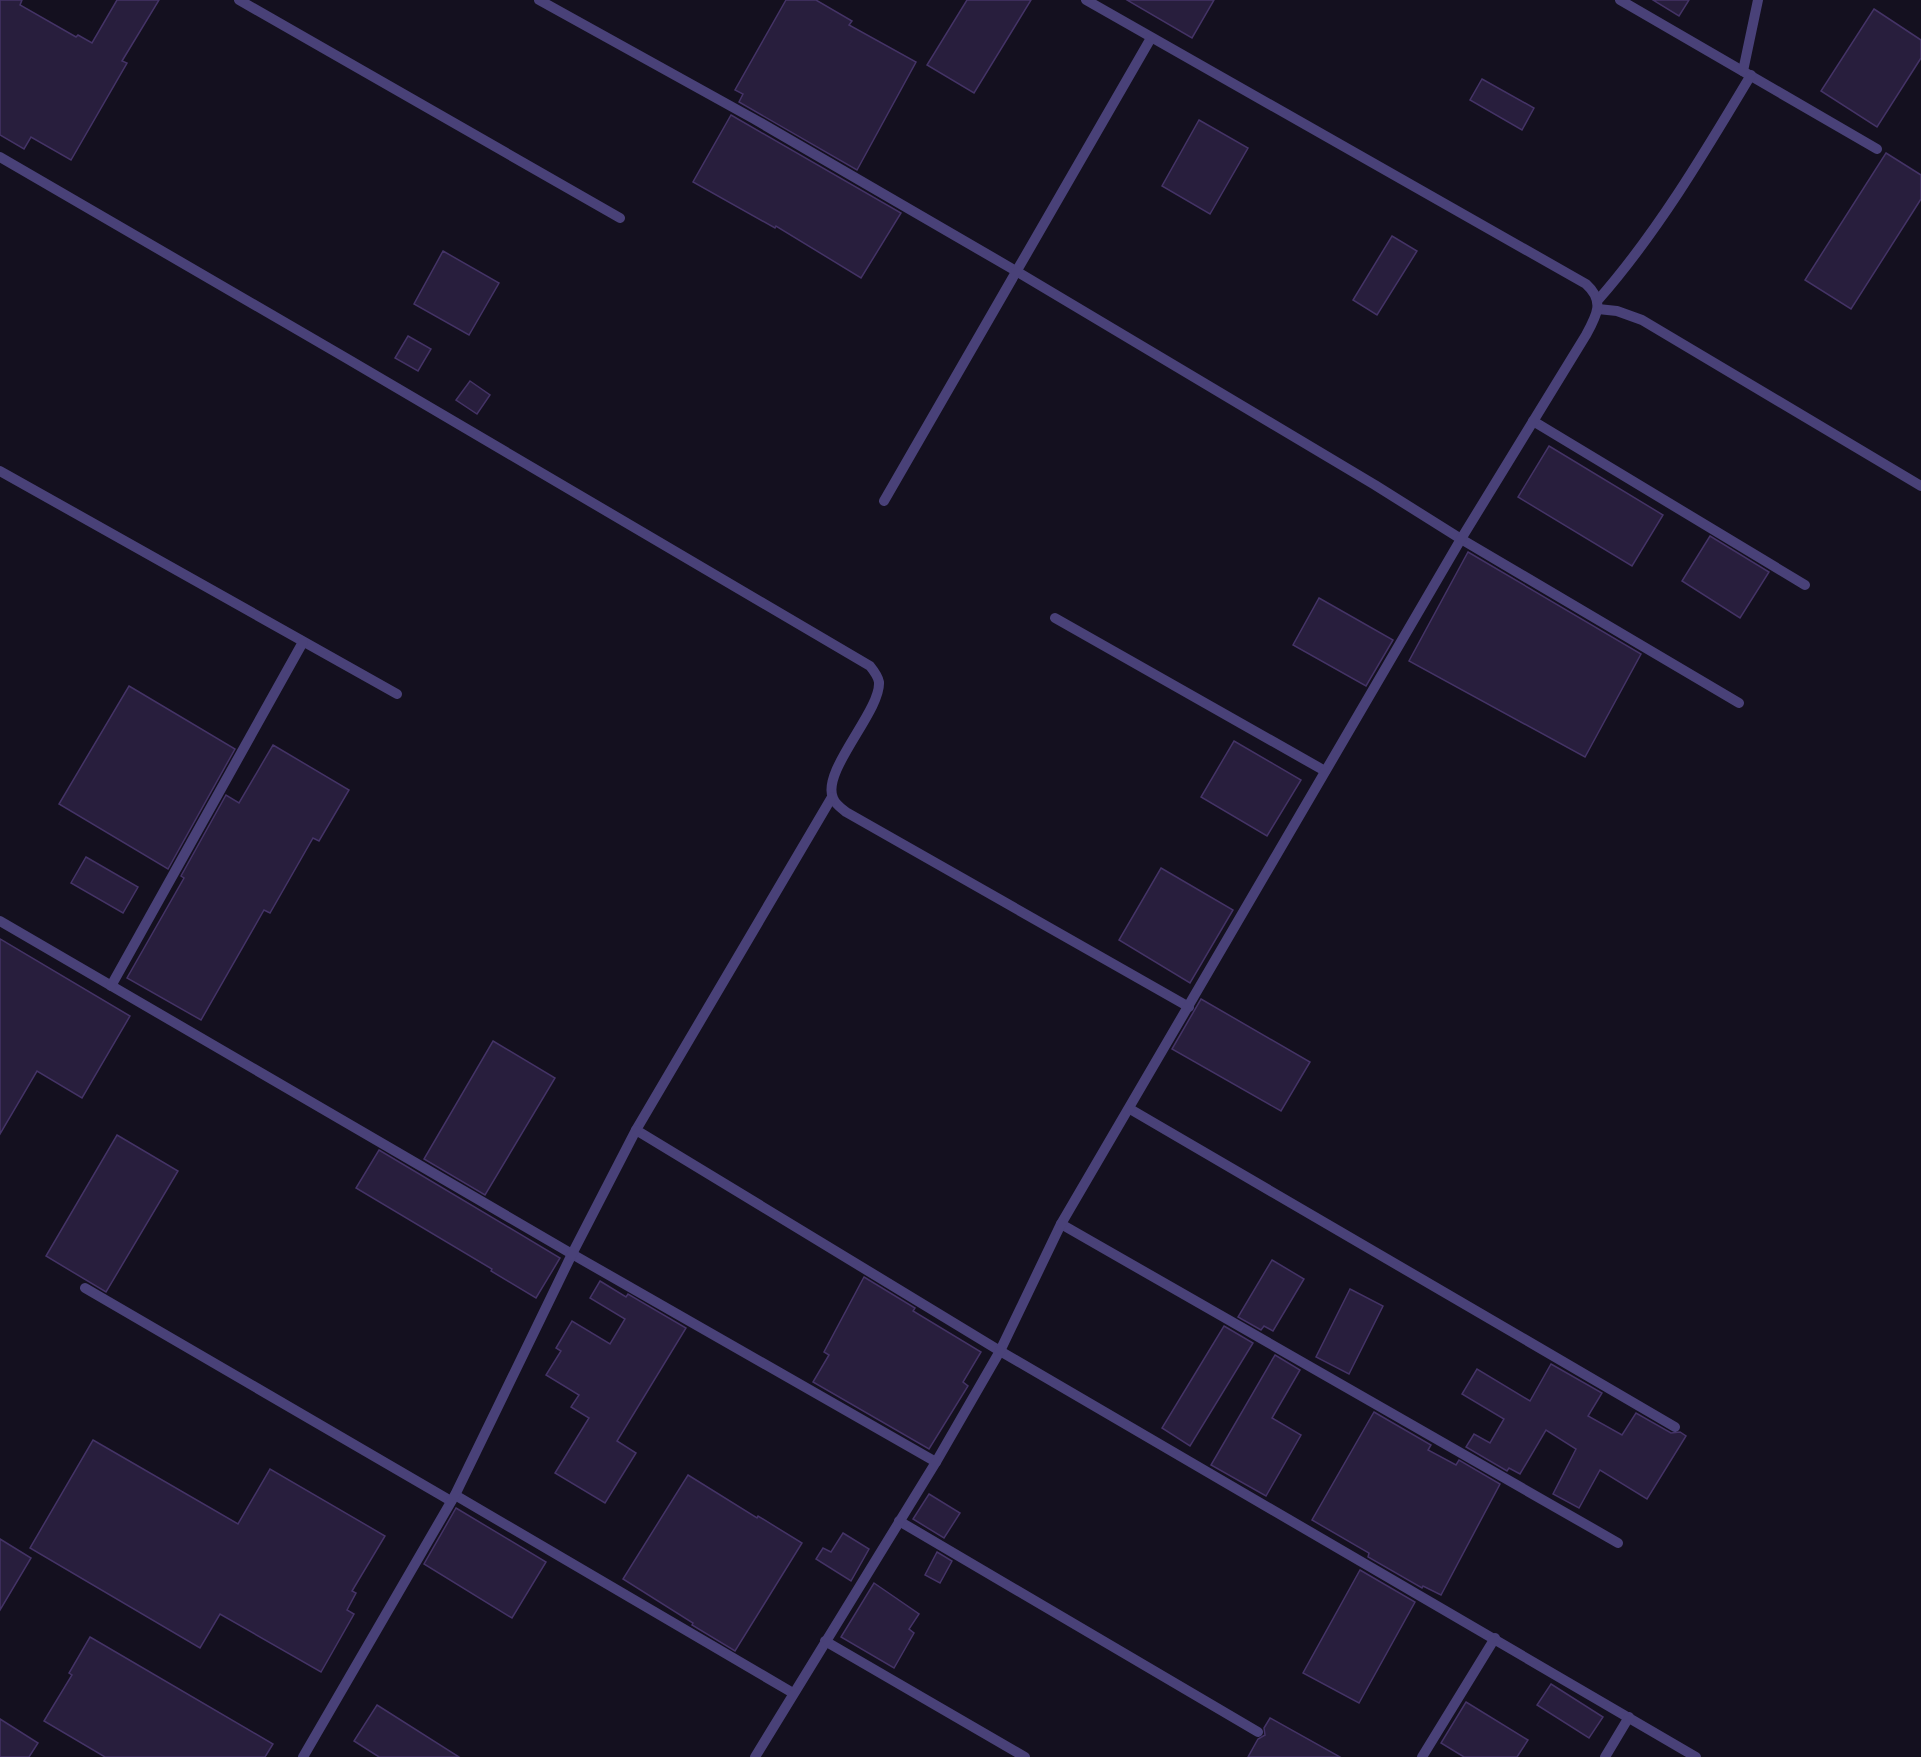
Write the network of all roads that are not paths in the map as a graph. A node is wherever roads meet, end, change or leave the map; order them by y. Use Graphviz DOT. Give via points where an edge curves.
graph roads {
  1 [pos="239,0"];
  2 [pos="539,0"];
  3 [pos="1086,0"];
  4 [pos="1620,0"];
  5 [pos="1758,0"];
  6 [pos="1151,38"];
  7 [pos="1747,73"];
  8 [pos="1877,148"];
  9 [pos="0,158"];
  10 [pos="620,218"];
  11 [pos="1016,272"];
  12 [pos="1598,304"];
  13 [pos="1533,421"];
  14 [pos="0,471"];
  15 [pos="1921,486"];
  16 [pos="884,501"];
  17 [pos="1461,539"];
  18 [pos="1805,585"];
  19 [pos="1055,618"];
  20 [pos="303,642"];
  21 [pos="396,694"];
  22 [pos="1739,703"];
  23 [pos="1325,771"];
  24 [pos="832,798"];
  25 [pos="0,921"];
  26 [pos="111,986"];
  27 [pos="1188,1007"];
  28 [pos="1130,1109"];
  29 [pos="636,1130"];
  30 [pos="1061,1224"];
  31 [pos="572,1254"];
  32 [pos="85,1288"];
  33 [pos="1000,1351"];
  34 [pos="1675,1426"];
  35 [pos="936,1462"];
  36 [pos="453,1498"];
  37 [pos="899,1521"];
  38 [pos="1618,1543"];
  39 [pos="1495,1638"];
  40 [pos="825,1641"];
  41 [pos="793,1693"];
  42 [pos="1629,1717"];
  43 [pos="1258,1732"];
  44 [pos="303,1757"];
  45 [pos="755,1757"];
  46 [pos="1025,1757"];
  47 [pos="1422,1757"];
  48 [pos="1605,1757"];
  49 [pos="1696,1757"];
  1 -- 10 [label="lane"];
  2 -- 11 [label="lane" via="754,119"];
  3 -- 6 [label="lane"];
  4 -- 7 [label="lane"];
  5 -- 7 [label="lane"];
  6 -- 11 [label="lane"];
  6 -- 12 [label="lane" via="1586,284"];
  7 -- 8 [label="lane"];
  7 -- 12 [label="lane" via="1682,187"];
  9 -- 24 [label="lane" via="870,666 877,676 878,693 833,777"];
  11 -- 16 [label="lane"];
  11 -- 17 [label="lane"];
  12 -- 13 [label="lane" via="1586,334"];
  12 -- 15 [label="lane" via="1642,320"];
  13 -- 17 [label="lane"];
  13 -- 18 [label="lane"];
  14 -- 20 [label="lane"];
  17 -- 22 [label="lane"];
  17 -- 23 [label="lane"];
  19 -- 23 [label="lane"];
  20 -- 21 [label="lane"];
  20 -- 26 [label="lane"];
  23 -- 27 [label="lane"];
  24 -- 27 [label="lane" via="846,812"];
  24 -- 29 [label="lane"];
  25 -- 26 [label="lane"];
  26 -- 31 [label="lane"];
  27 -- 28 [label="lane"];
  28 -- 30 [label="lane"];
  28 -- 34 [label="lane"];
  29 -- 31 [label="lane"];
  29 -- 33 [label="lane"];
  30 -- 33 [label="lane"];
  30 -- 38 [label="lane"];
  31 -- 35 [label="lane"];
  31 -- 36 [label="lane"];
  32 -- 36 [label="lane"];
  33 -- 35 [label="lane"];
  33 -- 39 [label="lane"];
  35 -- 37 [label="lane"];
  36 -- 41 [label="lane"];
  36 -- 44 [label="lane"];
  37 -- 40 [label="lane"];
  37 -- 43 [label="lane"];
  39 -- 42 [label="lane"];
  39 -- 47 [label="lane"];
  40 -- 41 [label="lane"];
  40 -- 46 [label="lane"];
  41 -- 45 [label="lane"];
  42 -- 48 [label="lane"];
  42 -- 49 [label="lane"];
}
